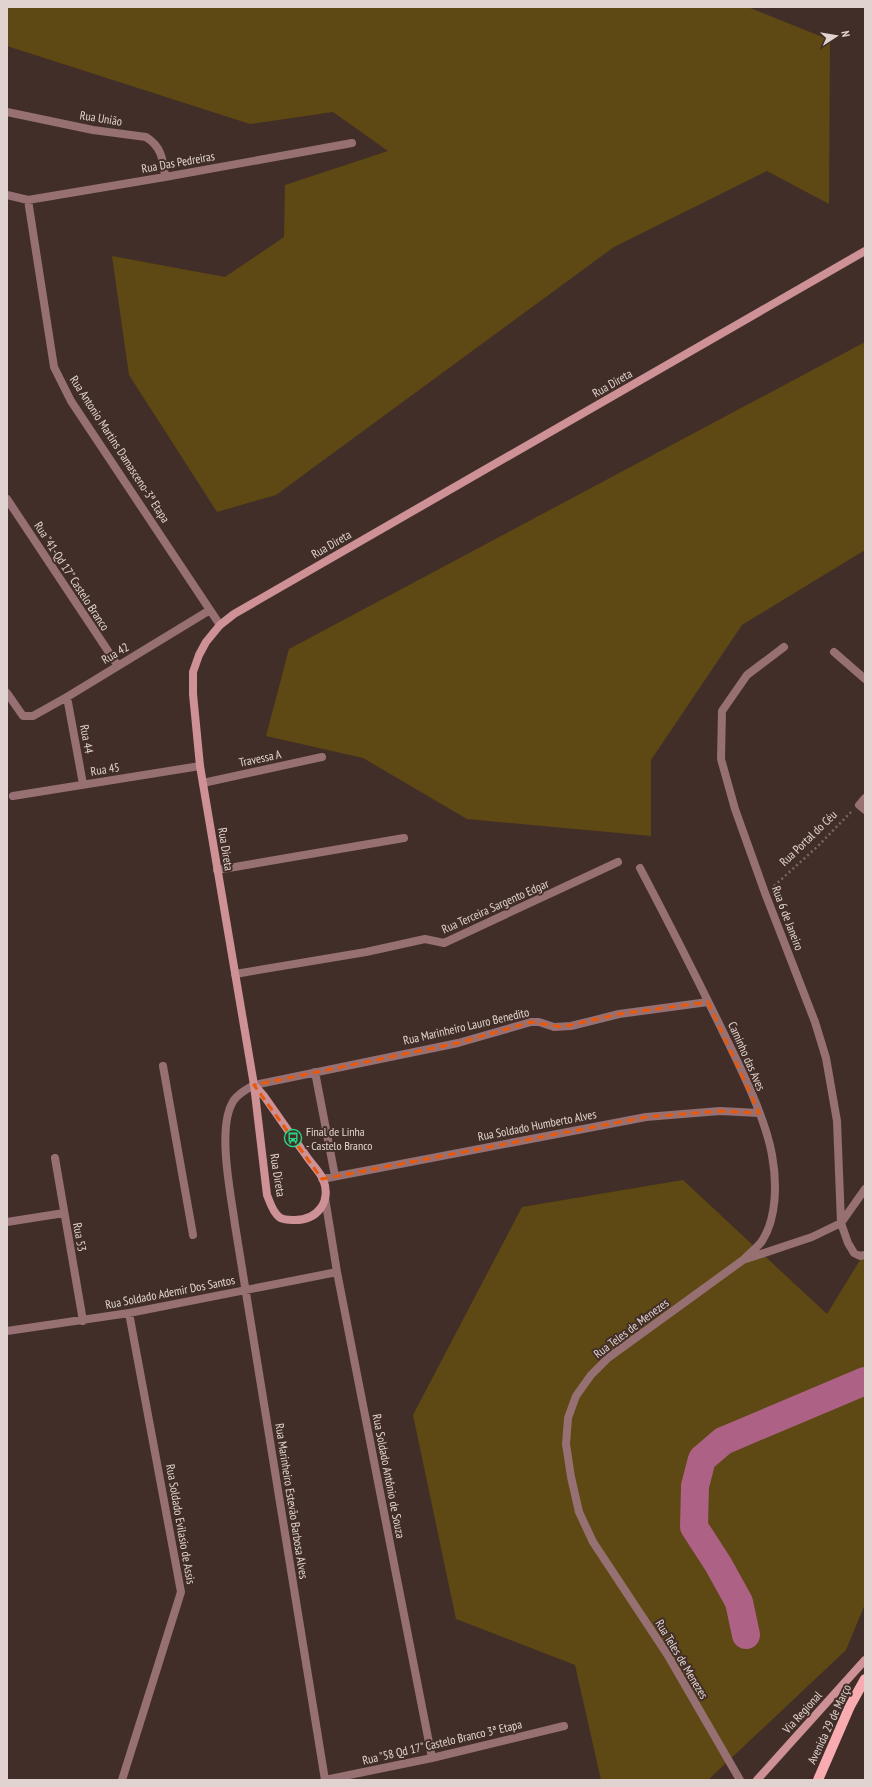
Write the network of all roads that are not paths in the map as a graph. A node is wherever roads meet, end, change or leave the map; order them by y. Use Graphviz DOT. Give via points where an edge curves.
graph roads {
  1 [pos="7,112"];
  2 [pos="352,142"];
  3 [pos="165,177"];
  4 [pos="7,195"];
  5 [pos="28,200"];
  6 [pos="865,252"];
  7 [pos="7,499"];
  8 [pos="210,610"];
  9 [pos="220,625"];
  10 [pos="784,647"];
  11 [pos="834,652"];
  12 [pos="118,666"];
  13 [pos="865,679"];
  14 [pos="7,693"];
  15 [pos="67,697"];
  16 [pos="322,757"];
  17 [pos="200,766"];
  18 [pos="203,783"];
  19 [pos="83,784"];
  20 [pos="13,796"];
  21 [pos="865,798"];
  22 [pos="862,807"];
  23 [pos="404,838"];
  24 [pos="618,862"];
  25 [pos="640,868"];
  26 [pos="217,870"];
  27 [pos="235,974"];
  28 [pos="708,1002"];
  29 [pos="163,1066"];
  30 [pos="315,1072"];
  31 [pos="254,1084"];
  32 [pos="759,1113"];
  33 [pos="55,1158"];
  34 [pos="335,1176"];
  35 [pos="322,1179"];
  36 [pos="865,1189"];
  37 [pos="325,1198"];
  38 [pos="64,1213"];
  39 [pos="7,1222"];
  40 [pos="841,1223"];
  41 [pos="193,1235"];
  42 [pos="865,1255"];
  43 [pos="743,1260"];
  44 [pos="337,1272"];
  45 [pos="246,1289"];
  46 [pos="129,1313"];
  47 [pos="83,1321"];
  48 [pos="7,1331"];
  49 [pos="865,1660"];
  50 [pos="865,1679"];
  51 [pos="564,1726"];
  52 [pos="432,1758"];
  53 [pos="122,1780"];
  54 [pos="325,1780"];
  55 [pos="740,1780"];
  56 [pos="757,1780"];
  57 [pos="818,1780"];
  1 -- 3 [label="street, Rua União" via="93,130 146,137 160,150"];
  2 -- 3 [label="street, Rua Das Pedreiras"];
  3 -- 5 [label="street, Rua Das Pedreiras"];
  4 -- 5 [label="street, Rua Das Pedreiras"];
  5 -- 8 [label="street, Rua Antonio Martins Damasceno-3ª Etapa" via="54,367 71,401"];
  6 -- 9 [label="street, Rua Direta" via="234,614"];
  7 -- 12 [label="street, Rua \"41-Qd 17\" Castelo Branco"];
  8 -- 9 [label="street, Rua Antonio Martins Damasceno-3ª Etapa"];
  8 -- 12 [label="street, Rua 42"];
  9 -- 17 [label="street, Rua Direta" via="206,642 193,672"];
  10 -- 40 [label="street, Rua 6 de Janeiro" via="746,675 722,711 721,759 735,809 815,1022 826,1058 837,1121"];
  11 -- 13 [label="street"];
  12 -- 15 [label="street, Rua 42"];
  14 -- 15 [label="street, Rua 42" via="23,716 33,716"];
  15 -- 19 [label="street, Rua 44"];
  16 -- 18 [label="street, Travessa A"];
  17 -- 18 [label="street, Rua Direta"];
  17 -- 19 [label="street, Rua 45"];
  18 -- 26 [label="street, Rua Direta"];
  19 -- 20 [label="street, Rua 45"];
  21 -- 22 [label="street"];
  23 -- 26 [label="street"];
  24 -- 27 [label="street, Rua Terceira Sargento Edgar" via="444,943 425,939 366,952"];
  25 -- 28 [label="street, Caminho das Aves"];
  26 -- 27 [label="street, Rua Direta"];
  27 -- 31 [label="street, Rua Direta"];
  28 -- 30 [label="street, Rua Marinheiro Lauro Benedito" via="627,1013 571,1026 554,1027 531,1022 458,1043"];
  28 -- 32 [label="street, Caminho das Aves"];
  29 -- 41 [label="street"];
  30 -- 31 [label="street, Rua Marinheiro Lauro Benedito"];
  30 -- 34 [label="street"];
  31 -- 35 [label="street, Rua Direta"];
  31 -- 37 [label="street, Rua Direta" via="268,1195 272,1207 279,1217 299,1220 316,1215"];
  31 -- 45 [label="street, Rua Marinheiro Estevão Barbosa Alves" via="234,1100 229,1109 225,1135 235,1225"];
  32 -- 34 [label="street, Rua Soldado Humberto Alves" via="720,1111 646,1117"];
  32 -- 43 [label="street, Caminho das Aves" via="768,1135 772,1155 773,1213 768,1231 761,1243"];
  33 -- 38 [label="street, Rua 53"];
  34 -- 35 [label="street, Rua Soldado Humberto Alves"];
  35 -- 37 [label="street, Rua Direta"];
  36 -- 40 [label="street, Rua Teles de Menezes"];
  37 -- 44 [label="street, Rua Soldado Antônio de Souza"];
  38 -- 39 [label="street"];
  38 -- 47 [label="street, Rua 53"];
  40 -- 42 [label="street, Rua 6 de Janeiro" via="854,1253"];
  40 -- 43 [label="street, Rua Teles de Menezes" via="812,1237"];
  43 -- 55 [label="street, Rua Teles de Menezes" via="608,1358 591,1375 576,1396 568,1418 566,1444 579,1512 593,1542 667,1654"];
  44 -- 45 [label="street, Rua Soldado Ademir Dos Santos"];
  44 -- 52 [label="street, Rua Soldado Antônio de Souza"];
  45 -- 46 [label="street, Rua Soldado Ademir Dos Santos"];
  45 -- 54 [label="street, Rua Marinheiro Estevão Barbosa Alves"];
  46 -- 47 [label="street, Rua Soldado Ademir Dos Santos"];
  46 -- 53 [label="street, Rua Soldado Evilasio de Assis" via="181,1592"];
  47 -- 48 [label="street, Rua Soldado Ademir Dos Santos"];
  49 -- 56 [label="street, Via Regional"];
  50 -- 57 [label="main road, Avenida 29 de Março" via="850,1706"];
  51 -- 52 [label="street, Rua \"58 Qd 17\" Castelo Branco 3ª Etapa"];
  52 -- 54 [label="street, Rua \"58 Qd 17\" Castelo Branco 3ª Etapa"];
}
